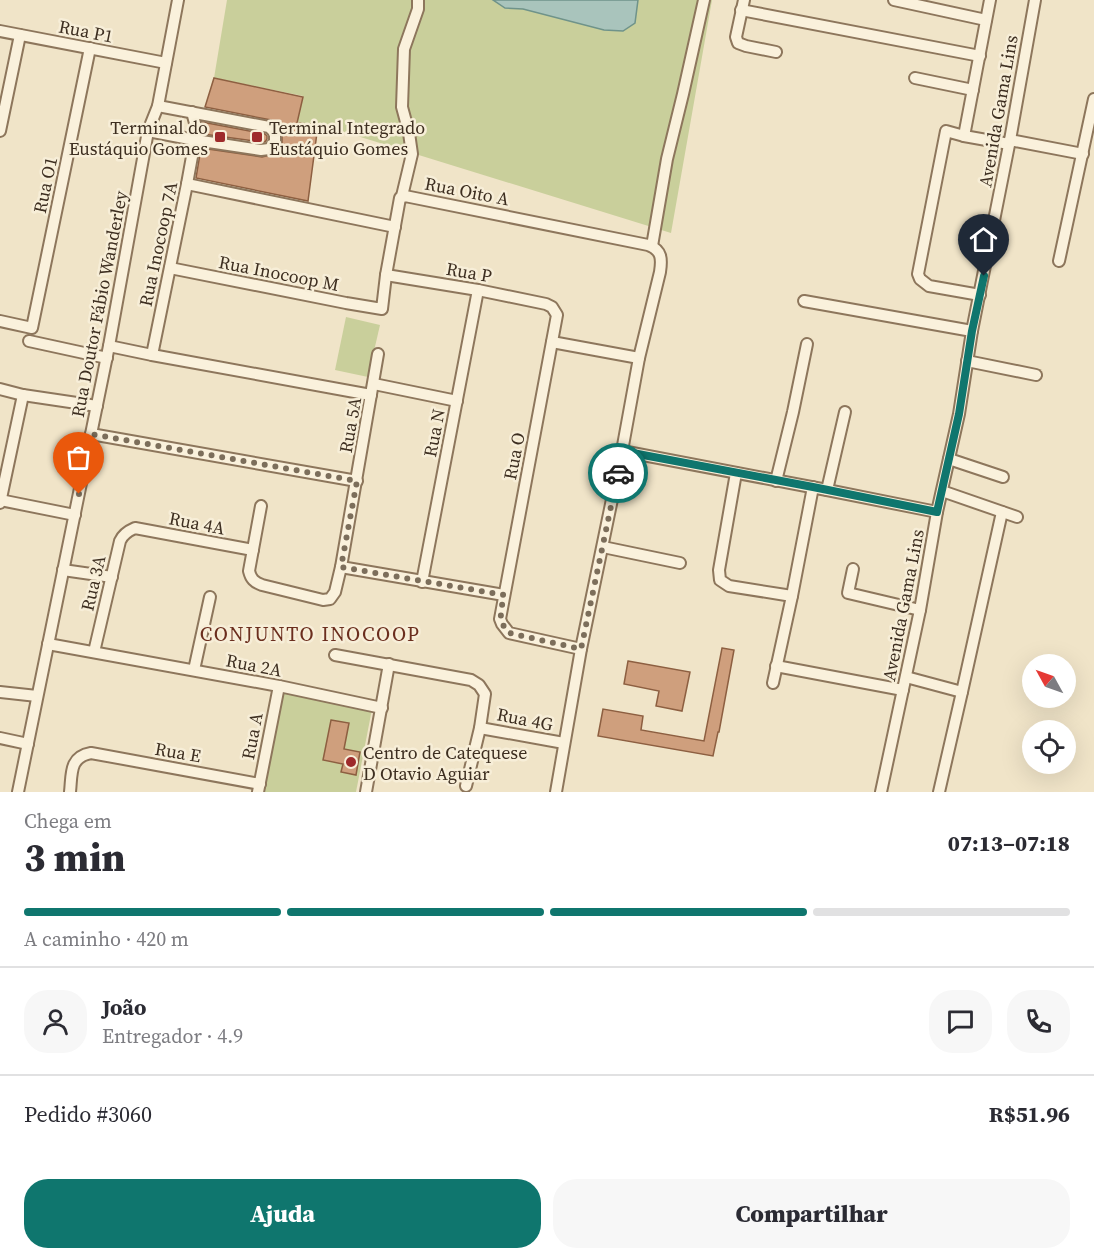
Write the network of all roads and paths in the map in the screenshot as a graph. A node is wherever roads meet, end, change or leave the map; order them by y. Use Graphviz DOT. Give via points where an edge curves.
graph roads {
  1 [pos="178,0"];
  2 [pos="418,0"];
  3 [pos="704,0"];
  4 [pos="894,0"];
  5 [pos="990,0"];
  6 [pos="1035,0"];
  7 [pos="742,5"];
  8 [pos="986,20"];
  9 [pos="0,31"];
  10 [pos="20,35"];
  11 [pos="90,48"];
  12 [pos="776,52"];
  13 [pos="980,56"];
  14 [pos="166,63"];
  15 [pos="915,78"];
  16 [pos="973,90"];
  17 [pos="1094,99"];
  18 [pos="158,106"];
  19 [pos="192,112"];
  20 [pos="0,131"];
  21 [pos="148,131"];
  22 [pos="964,136"];
  23 [pos="195,140"];
  24 [pos="1009,142"];
  25 [pos="1083,154"];
  26 [pos="188,184"];
  27 [pos="402,196"];
  28 [pos="395,227"];
  29 [pos="655,248"];
  30 [pos="1059,261"];
  31 [pos="170,268"];
  32 [pos="386,275"];
  33 [pos="478,290"];
  34 [pos="980,295"];
  35 [pos="804,301"];
  36 [pos="546,304"];
  37 [pos="0,321"];
  38 [pos="972,331"];
  39 [pos="29,341"];
  40 [pos="552,342"];
  41 [pos="807,344"];
  42 [pos="109,345"];
  43 [pos="378,354"];
  44 [pos="152,355"];
  45 [pos="107,358"];
  46 [pos="639,358"];
  47 [pos="968,361"];
  48 [pos="1036,375"];
  49 [pos="0,389"];
  50 [pos="373,390"];
  51 [pos="23,394"];
  52 [pos="457,400"];
  53 [pos="97,406"];
  54 [pos="845,412"];
  55 [pos="91,434"];
  56 [pos="622,451"];
  57 [pos="949,459"];
  58 [pos="736,473"];
  59 [pos="1003,477"];
  60 [pos="357,481"];
  61 [pos="776,481"];
  62 [pos="813,487"];
  63 [pos="827,490"];
  64 [pos="942,491"];
  65 [pos="0,501"];
  66 [pos="261,506"];
  67 [pos="937,512"];
  68 [pos="1002,512"];
  69 [pos="75,514"];
  70 [pos="1017,517"];
  71 [pos="135,528"];
  72 [pos="603,547"];
  73 [pos="253,550"];
  74 [pos="680,563"];
  75 [pos="341,567"];
  76 [pos="853,569"];
  77 [pos="63,570"];
  78 [pos="112,577"];
  79 [pos="422,582"];
  80 [pos="504,595"];
  81 [pos="792,596"];
  82 [pos="210,597"];
  83 [pos="920,610"];
  84 [pos="48,644"];
  85 [pos="581,649"];
  86 [pos="94,652"];
  87 [pos="335,655"];
  88 [pos="389,664"];
  89 [pos="776,666"];
  90 [pos="194,670"];
  91 [pos="906,677"];
  92 [pos="773,683"];
  93 [pos="279,686"];
  94 [pos="903,690"];
  95 [pos="0,692"];
  96 [pos="962,692"];
  97 [pos="38,696"];
  98 [pos="382,708"];
  99 [pos="480,728"];
  100 [pos="0,738"];
  101 [pos="564,743"];
  102 [pos="28,744"];
  103 [pos="466,786"];
  104 [pos="259,788"];
  105 [pos="18,792"];
  106 [pos="69,792"];
  107 [pos="366,792"];
  108 [pos="556,792"];
  109 [pos="881,792"];
  110 [pos="939,792"];
  1 -- 14 [label="street, Rua Doutor Fábio Wanderley"];
  2 -- 27 [label="street" via="404,49 402,107 412,154"];
  3 -- 29 [label="street" via="667,159"];
  4 -- 8 [label="street"];
  5 -- 8 [label="street"];
  6 -- 24 [label="street, Avenida Gama Lins"];
  7 -- 12 [label="street" via="738,42"];
  7 -- 13 [label="street"];
  8 -- 13 [label="street"];
  9 -- 10 [label="street, Rua P1"];
  10 -- 11 [label="street, Rua P1"];
  10 -- 20 [label="street"];
  11 -- 14 [label="street, Rua P1"];
  11 -- 37 [label="street, Rua O1" via="32,328"];
  13 -- 16 [label="street"];
  14 -- 18 [label="street, Rua Doutor Fábio Wanderley"];
  15 -- 16 [label="street"];
  16 -- 22 [label="street"];
  17 -- 25 [label="street"];
  18 -- 19 [label="street"];
  18 -- 21 [label="street, Rua Doutor Fábio Wanderley"];
  19 -- 23 [label="street, Rua Inocoop 7A"];
  19 -- 23 [label="street" via="268,127 276,137 273,146 265,150"];
  21 -- 23 [label="street"];
  21 -- 42 [label="street, Rua Doutor Fábio Wanderley"];
  22 -- 24 [label="street"];
  22 -- 34 [label="street" via="946,131 918,274 929,286"];
  23 -- 26 [label="street, Rua Inocoop 7A"];
  24 -- 25 [label="street"];
  24 -- 34 [label="street, Avenida Gama Lins"];
  25 -- 30 [label="street"];
  26 -- 28 [label="street"];
  26 -- 31 [label="street, Rua Inocoop 7A"];
  27 -- 28 [label="street, Rua Oito A"];
  27 -- 29 [label="street, Rua Oito A"];
  28 -- 32 [label="street, Rua Oito A"];
  29 -- 46 [label="street" via="662,260"];
  31 -- 32 [label="street, Rua Inocoop M" via="382,309"];
  31 -- 44 [label="street, Rua Inocoop 7A"];
  32 -- 33 [label="street, Rua P"];
  33 -- 36 [label="street, Rua P"];
  33 -- 52 [label="street, Rua N"];
  34 -- 38 [label="street, Avenida Gama Lins"];
  35 -- 38 [label="street"];
  36 -- 40 [label="street, Rua O" via="557,315"];
  38 -- 47 [label="street, Avenida Gama Lins"];
  39 -- 45 [label="street"];
  40 -- 46 [label="street"];
  40 -- 80 [label="street, Rua O"];
  41 -- 61 [label="street"];
  42 -- 44 [label="street"];
  42 -- 45 [label="street, Rua Doutor Fábio Wanderley"];
  43 -- 50 [label="street, Rua 5A"];
  44 -- 50 [label="street"];
  45 -- 53 [label="street, Rua Doutor Fábio Wanderley"];
  46 -- 56 [label="street"];
  47 -- 48 [label="street"];
  47 -- 57 [label="street, Avenida Gama Lins"];
  49 -- 51 [label="street"];
  50 -- 52 [label="street"];
  50 -- 60 [label="street, Rua 5A"];
  51 -- 53 [label="street"];
  51 -- 65 [label="street"];
  52 -- 79 [label="street, Rua N"];
  53 -- 55 [label="street, Rua Doutor Fábio Wanderley"];
  54 -- 63 [label="street"];
  55 -- 60 [label="street"];
  55 -- 69 [label="street, Rua Doutor Fábio Wanderley"];
  56 -- 58 [label="street"];
  56 -- 72 [label="street"];
  57 -- 59 [label="street"];
  57 -- 64 [label="street, Avenida Gama Lins"];
  58 -- 61 [label="street"];
  58 -- 81 [label="street" via="720,580 729,586"];
  60 -- 75 [label="street, Rua 5A"];
  61 -- 62 [label="street"];
  62 -- 63 [label="street"];
  62 -- 81 [label="street"];
  63 -- 67 [label="street"];
  64 -- 67 [label="street, Avenida Gama Lins"];
  64 -- 68 [label="street"];
  65 -- 69 [label="street"];
  66 -- 73 [label="street"];
  67 -- 83 [label="street, Avenida Gama Lins"];
  68 -- 70 [label="street"];
  68 -- 96 [label="street"];
  69 -- 77 [label="street, Rua Doutor Fábio Wanderley"];
  71 -- 73 [label="street, Rua 4A"];
  71 -- 78 [label="street, Rua 3A" via="122,537"];
  72 -- 74 [label="street"];
  72 -- 85 [label="street"];
  73 -- 75 [label="street, Rua 5A" via="249,571 255,583 323,600 333,595"];
  75 -- 79 [label="street"];
  76 -- 83 [label="street" via="848,593"];
  77 -- 78 [label="street"];
  77 -- 84 [label="street, Rua Doutor Fábio Wanderley"];
  78 -- 86 [label="street, Rua 3A"];
  79 -- 80 [label="street"];
  80 -- 85 [label="street, Rua O" via="500,619 509,633"];
  81 -- 89 [label="street"];
  82 -- 90 [label="street"];
  83 -- 91 [label="street, Avenida Gama Lins"];
  84 -- 86 [label="street, Rua 2A"];
  84 -- 97 [label="street, Rua Doutor Fábio Wanderley"];
  85 -- 101 [label="street"];
  86 -- 90 [label="street, Rua 2A"];
  87 -- 88 [label="street"];
  88 -- 98 [label="street"];
  88 -- 99 [label="street" via="471,680 479,685 485,694"];
  89 -- 92 [label="street"];
  89 -- 94 [label="street"];
  90 -- 93 [label="street, Rua 2A"];
  91 -- 94 [label="street, Avenida Gama Lins"];
  91 -- 96 [label="street"];
  93 -- 98 [label="street, Rua 2A"];
  93 -- 104 [label="street, Rua A"];
  94 -- 109 [label="street, Avenida Gama Lins"];
  95 -- 97 [label="street"];
  96 -- 110 [label="street"];
  97 -- 102 [label="street, Rua Doutor Fábio Wanderley"];
  98 -- 107 [label="street"];
  99 -- 101 [label="street, Rua 4G"];
  99 -- 103 [label="street"];
  100 -- 102 [label="street"];
  101 -- 108 [label="street"];
  102 -- 105 [label="street, Rua Doutor Fábio Wanderley"];
  104 -- 106 [label="street, Rua E" via="91,753 76,759"];
}
